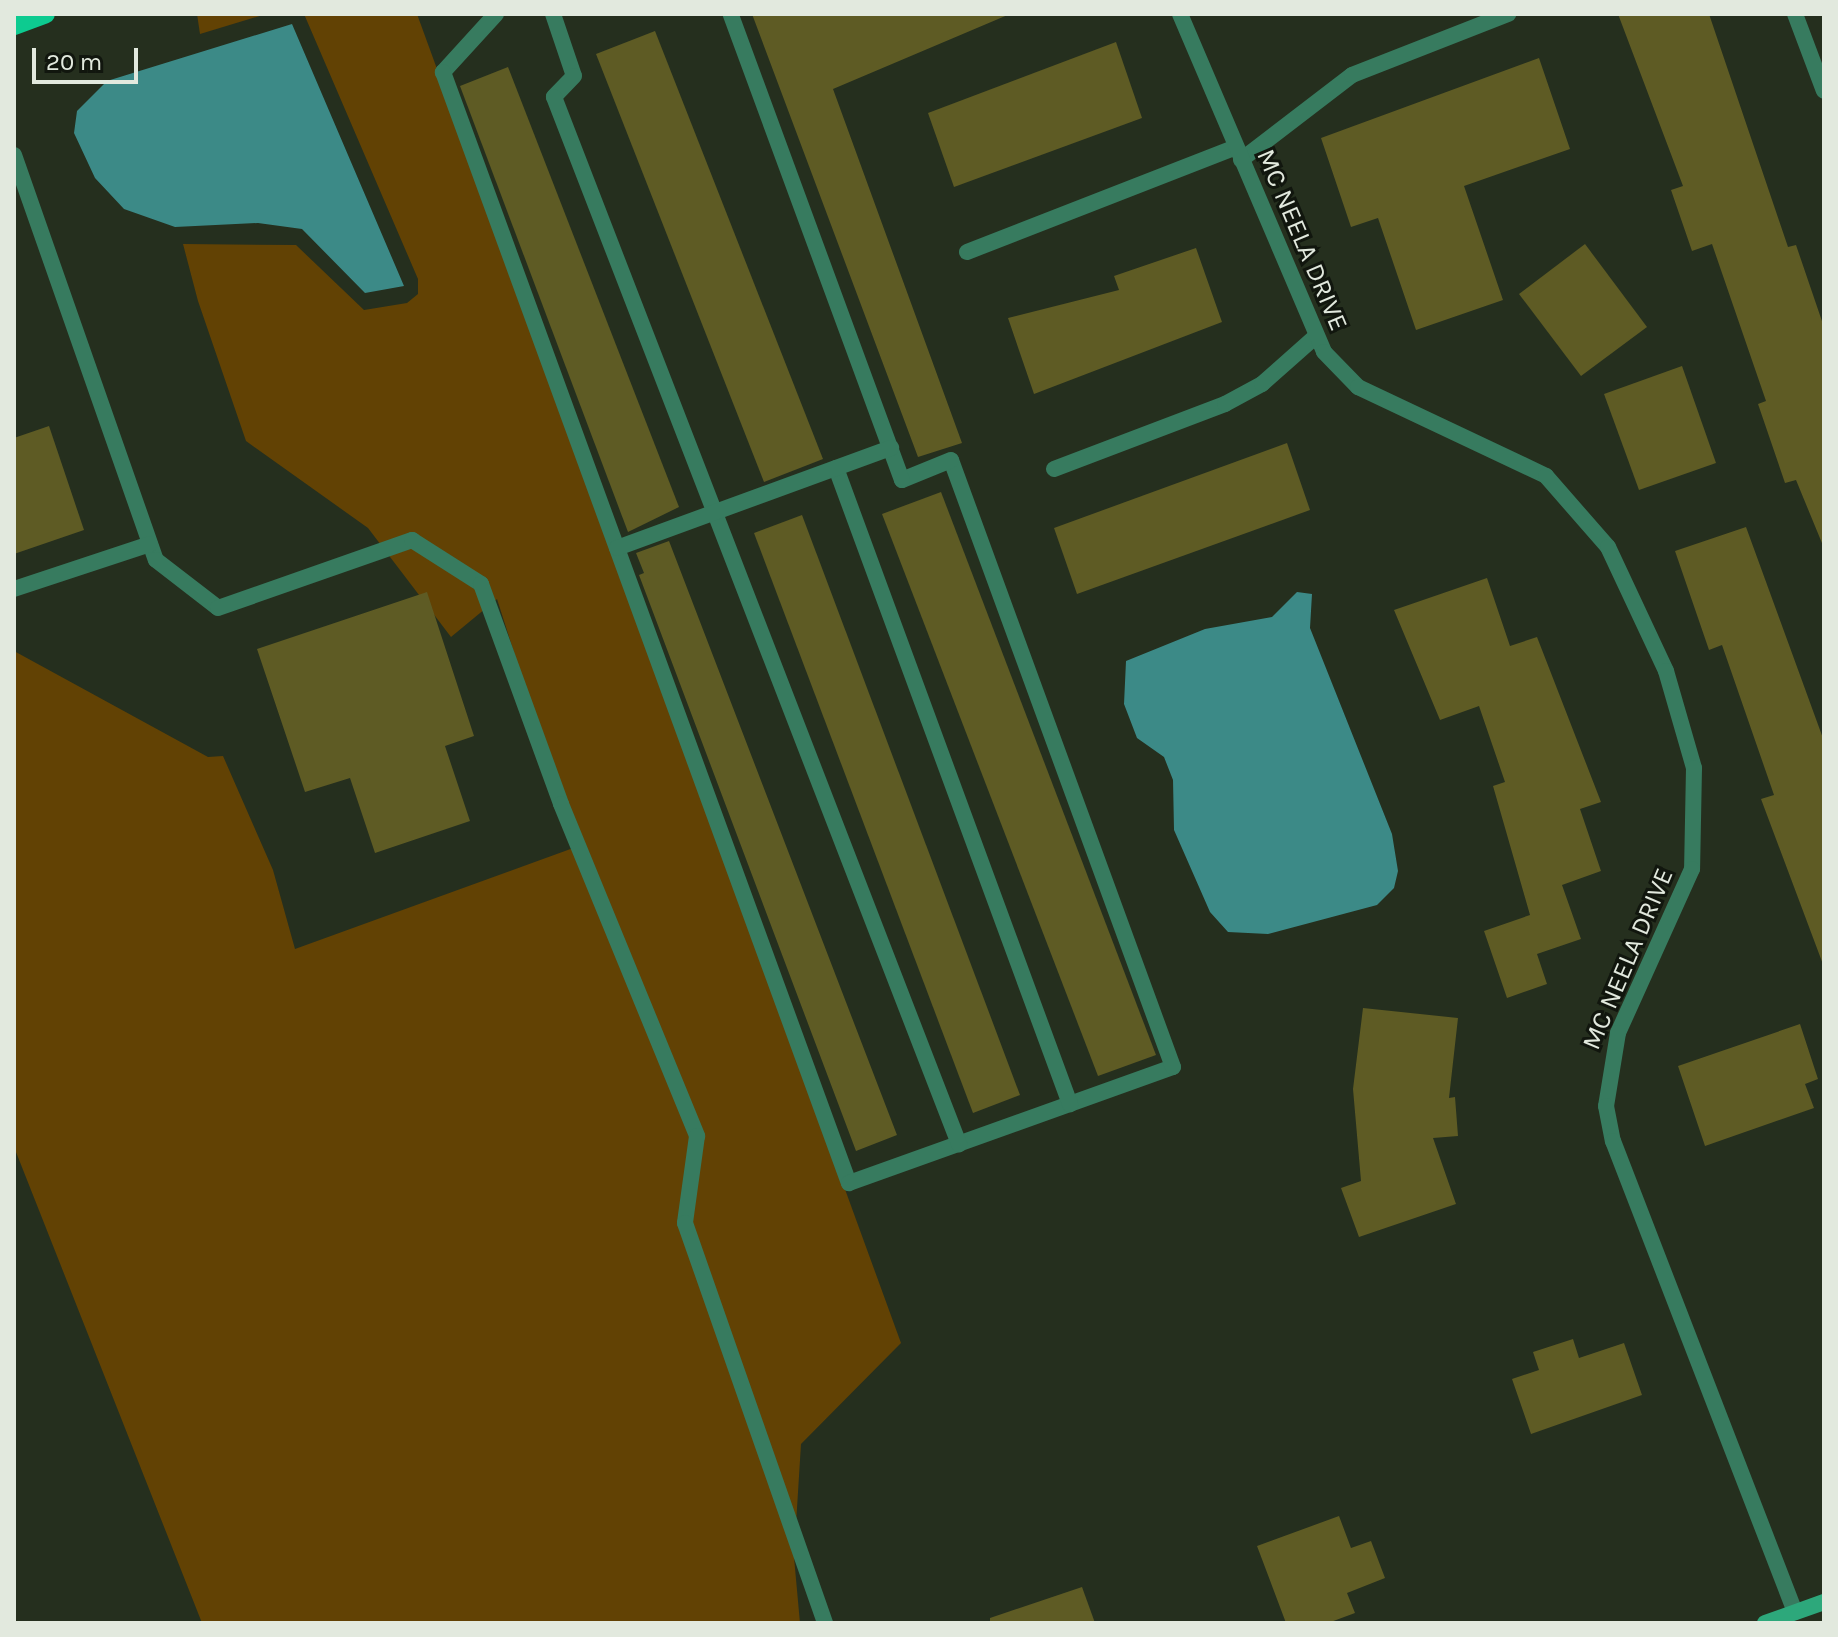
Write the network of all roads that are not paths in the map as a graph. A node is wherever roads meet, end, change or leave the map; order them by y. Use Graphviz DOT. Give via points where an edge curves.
graph roads {
  1 [pos="45,14"];
  2 [pos="496,14"];
  3 [pos="553,14"];
  4 [pos="731,14"];
  5 [pos="1180,14"];
  6 [pos="1508,14"];
  7 [pos="1795,14"];
  8 [pos="14,25"];
  9 [pos="1824,91"];
  10 [pos="1238,154"];
  11 [pos="14,155"];
  12 [pos="967,252"];
  13 [pos="1316,336"];
  14 [pos="891,448"];
  15 [pos="836,468"];
  16 [pos="1054,469"];
  17 [pos="711,516"];
  18 [pos="150,544"];
  19 [pos="617,548"];
  20 [pos="14,589"];
  21 [pos="1070,1104"];
  22 [pos="959,1144"];
  23 [pos="1824,1602"];
  24 [pos="1795,1612"];
  25 [pos="825,1623"];
  26 [pos="1765,1623"];
  1 -- 8 [label="main road"];
  2 -- 19 [label="street" via="443,72"];
  3 -- 17 [label="street" via="574,76 554,97"];
  4 -- 14 [label="street"];
  5 -- 10 [label="street, MC NEELA DRIVE"];
  6 -- 10 [label="street" via="1352,75"];
  7 -- 9 [label="street"];
  10 -- 12 [label="street"];
  10 -- 13 [label="street, MC NEELA DRIVE"];
  11 -- 18 [label="street"];
  13 -- 16 [label="street" via="1262,384 1225,404"];
  13 -- 24 [label="street, MC NEELA DRIVE" via="1358,387 1503,452 1546,476 1576,505 1608,547 1677,699 1694,768 1692,869 1618,1033 1606,1106 1613,1141"];
  14 -- 15 [label="street"];
  14 -- 21 [label="street" via="902,480 951,460 1173,1067"];
  15 -- 17 [label="street"];
  15 -- 21 [label="street"];
  17 -- 19 [label="street"];
  17 -- 22 [label="street"];
  18 -- 20 [label="street"];
  18 -- 25 [label="street" via="156,560 218,608 412,540 481,584 561,804 697,1136 685,1223"];
  19 -- 22 [label="street" via="849,1183"];
  21 -- 22 [label="street"];
  23 -- 24 [label="street"];
  24 -- 26 [label="street"];
}
